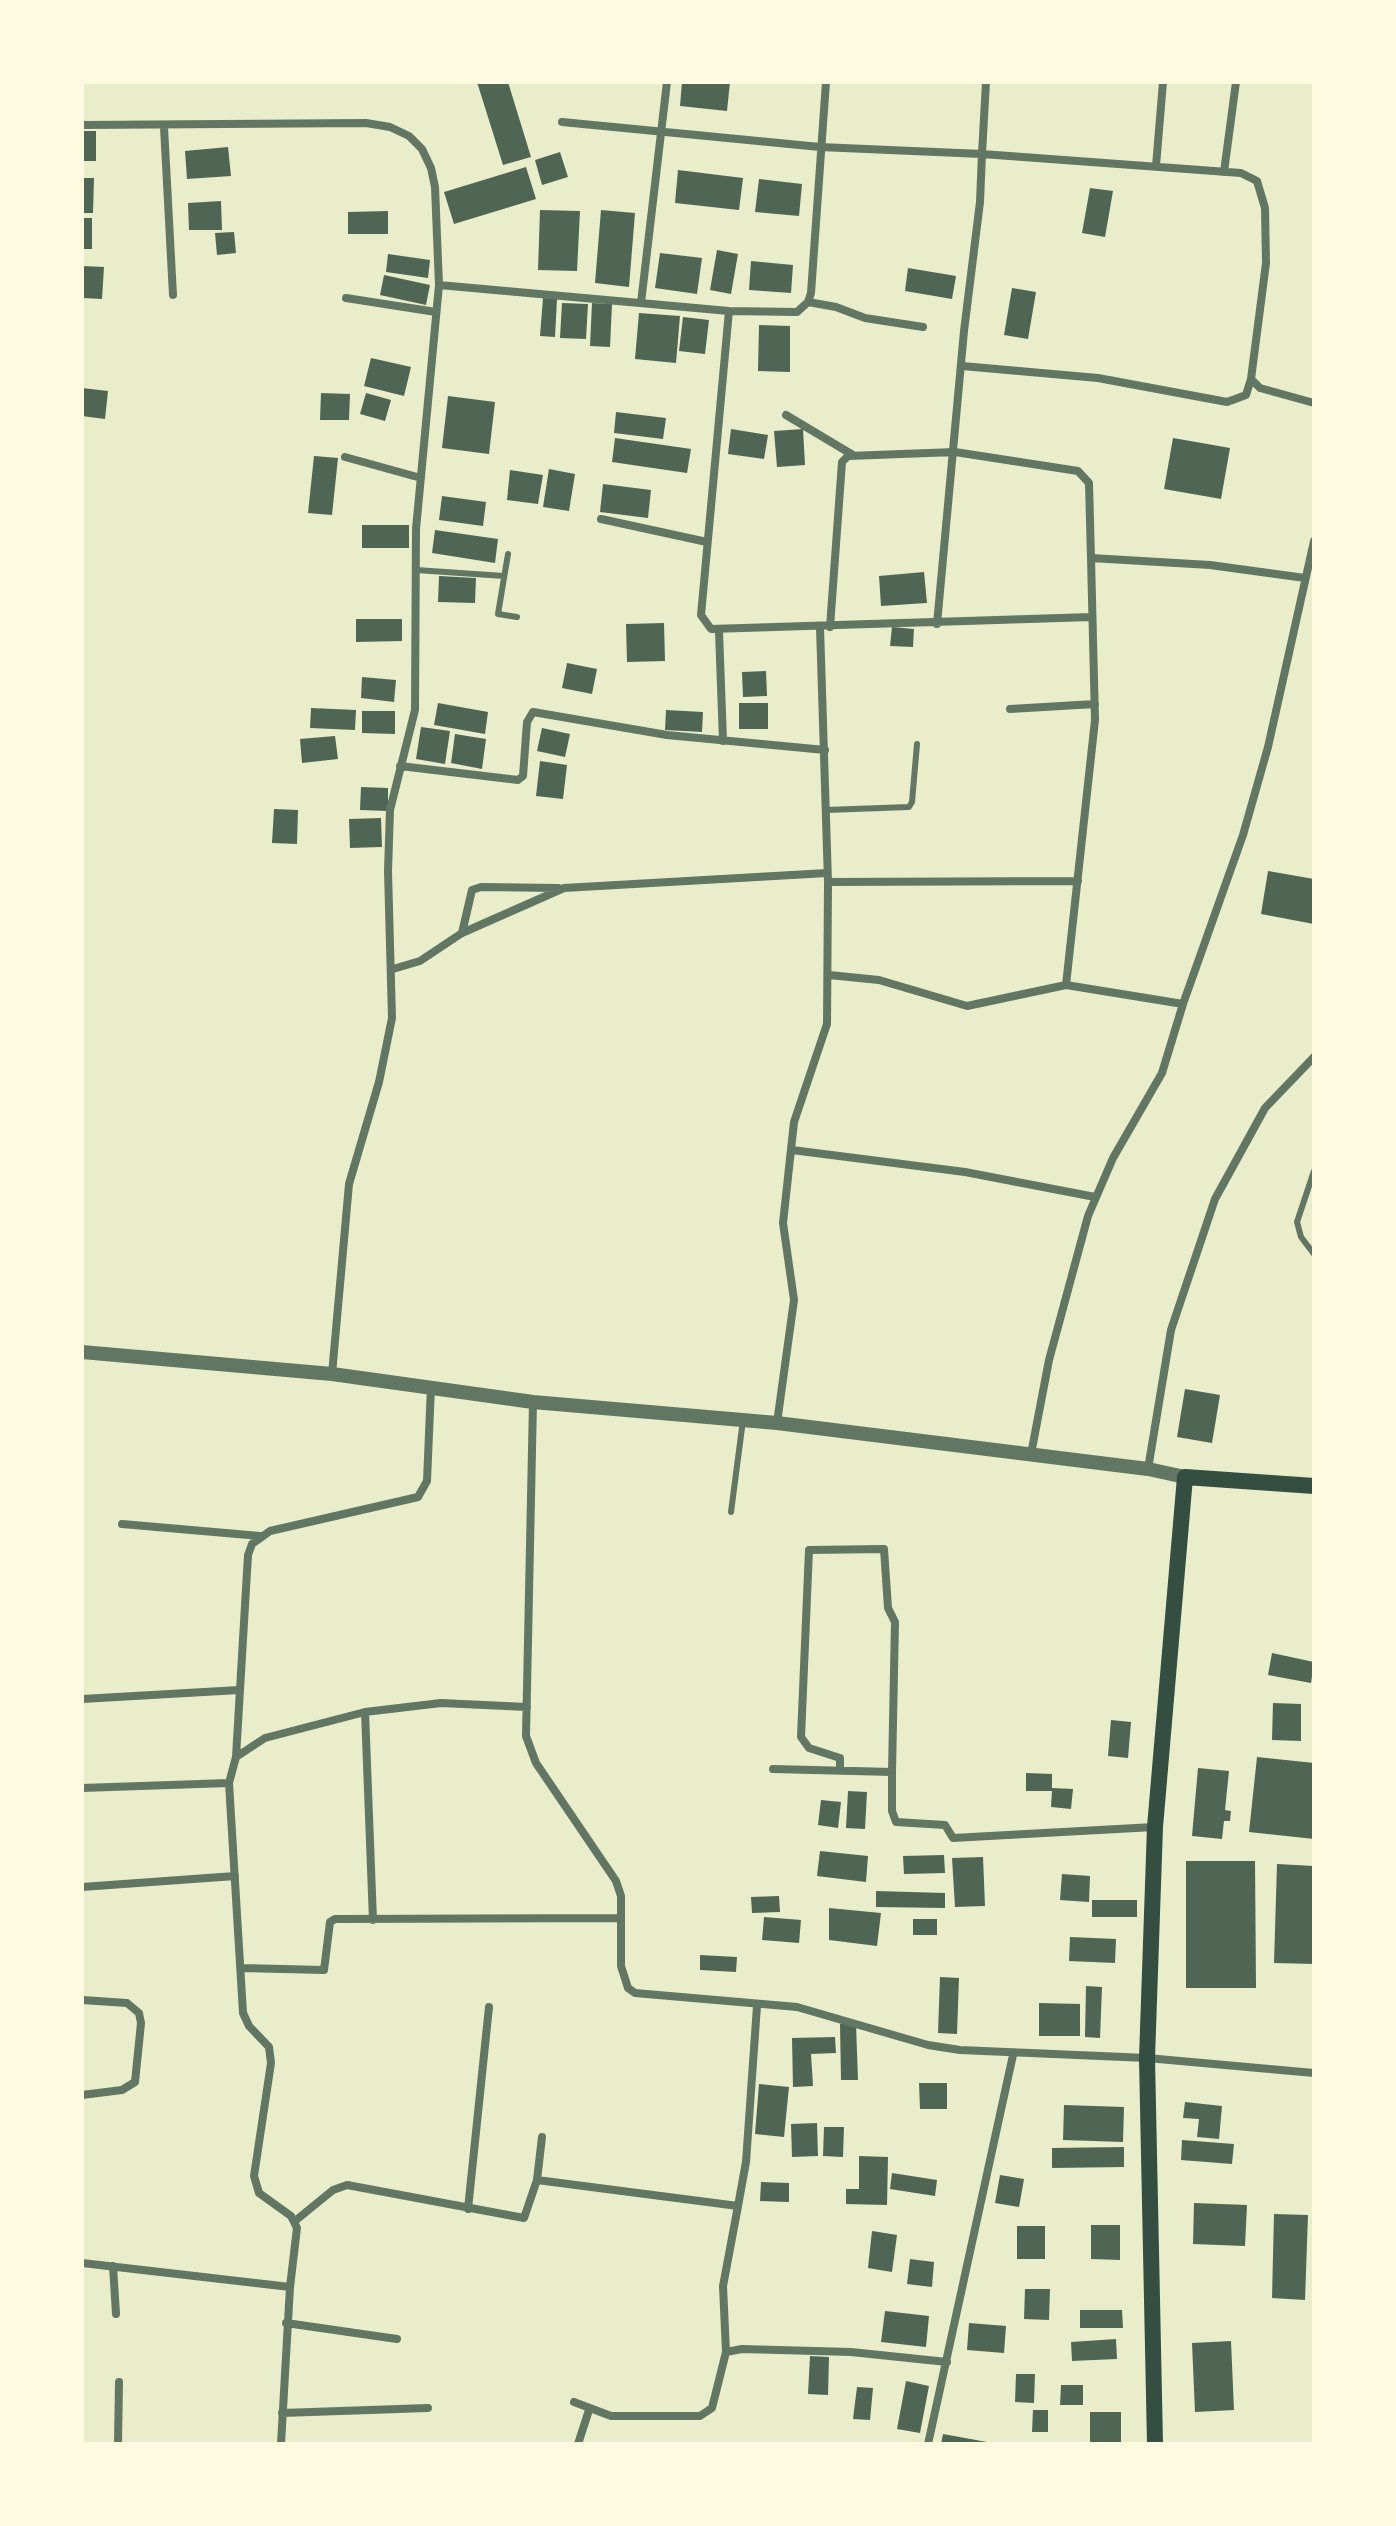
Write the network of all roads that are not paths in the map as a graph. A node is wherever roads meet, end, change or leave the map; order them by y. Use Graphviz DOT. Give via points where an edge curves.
graph roads {
  1 [pos="667,82"];
  2 [pos="826,82"];
  3 [pos="986,82"];
  4 [pos="1163,82"];
  5 [pos="1236,82"];
  6 [pos="562,122"];
  7 [pos="82,125"];
  8 [pos="164,127"];
  9 [pos="662,132"];
  10 [pos="820,147"];
  11 [pos="982,154"];
  12 [pos="1156,166"];
  13 [pos="1224,172"];
  14 [pos="439,285"];
  15 [pos="173,295"];
  16 [pos="346,298"];
  17 [pos="808,302"];
  18 [pos="641,303"];
  19 [pos="729,311"];
  20 [pos="436,312"];
  21 [pos="923,327"];
  22 [pos="962,366"];
  23 [pos="1251,379"];
  24 [pos="1314,403"];
  25 [pos="786,415"];
  26 [pos="955,452"];
  27 [pos="853,455"];
  28 [pos="345,457"];
  29 [pos="421,478"];
  30 [pos="601,519"];
  31 [pos="1314,541"];
  32 [pos="707,542"];
  33 [pos="508,554"];
  34 [pos="1091,558"];
  35 [pos="416,570"];
  36 [pos="504,576"];
  37 [pos="1305,578"];
  38 [pos="517,617"];
  39 [pos="1092,617"];
  40 [pos="937,624"];
  41 [pos="820,627"];
  42 [pos="830,627"];
  43 [pos="719,631"];
  44 [pos="1095,704"];
  45 [pos="1010,709"];
  46 [pos="723,741"];
  47 [pos="917,744"];
  48 [pos="825,750"];
  49 [pos="400,766"];
  50 [pos="826,810"];
  51 [pos="828,878"];
  52 [pos="1078,881"];
  53 [pos="564,888"];
  54 [pos="462,933"];
  55 [pos="393,969"];
  56 [pos="829,975"];
  57 [pos="1066,985"];
  58 [pos="1183,1004"];
  59 [pos="1314,1057"];
  60 [pos="792,1150"];
  61 [pos="1314,1171"];
  62 [pos="1095,1197"];
  63 [pos="1314,1254"];
  64 [pos="82,1352"];
  65 [pos="332,1374"];
  66 [pos="431,1387"];
  67 [pos="533,1402"];
  68 [pos="743,1420"];
  69 [pos="777,1423"];
  70 [pos="1031,1454"];
  71 [pos="1148,1469"];
  72 [pos="1185,1477"];
  73 [pos="1314,1486"];
  74 [pos="731,1512"];
  75 [pos="122,1524"];
  76 [pos="260,1536"];
  77 [pos="239,1690"];
  78 [pos="82,1699"];
  79 [pos="527,1707"];
  80 [pos="365,1712"];
  81 [pos="236,1757"];
  82 [pos="773,1769"];
  83 [pos="840,1770"];
  84 [pos="892,1772"];
  85 [pos="229,1783"];
  86 [pos="82,1788"];
  87 [pos="1155,1827"];
  88 [pos="235,1876"];
  89 [pos="82,1887"];
  90 [pos="620,1918"];
  91 [pos="373,1920"];
  92 [pos="241,1968"];
  93 [pos="82,2000"];
  94 [pos="757,2006"];
  95 [pos="489,2007"];
  96 [pos="1013,2055"];
  97 [pos="1147,2058"];
  98 [pos="1314,2073"];
  99 [pos="82,2095"];
  100 [pos="542,2137"];
  101 [pos="537,2180"];
  102 [pos="738,2206"];
  103 [pos="468,2209"];
  104 [pos="295,2221"];
  105 [pos="82,2263"];
  106 [pos="113,2266"];
  107 [pos="290,2287"];
  108 [pos="116,2314"];
  109 [pos="286,2323"];
  110 [pos="397,2339"];
  111 [pos="726,2352"];
  112 [pos="947,2362"];
  113 [pos="119,2382"];
  114 [pos="574,2402"];
  115 [pos="428,2408"];
  116 [pos="589,2410"];
  117 [pos="282,2413"];
  118 [pos="118,2444"];
  119 [pos="281,2444"];
  120 [pos="578,2444"];
  121 [pos="928,2444"];
  122 [pos="1155,2444"];
  1 -- 9 [label="street"];
  2 -- 10 [label="street"];
  3 -- 11 [label="street"];
  4 -- 12 [label="street"];
  5 -- 13 [label="street"];
  6 -- 9 [label="street"];
  7 -- 8 [label="street"];
  8 -- 14 [label="street" via="366,123 409,136 422,149 435,187"];
  8 -- 15 [label="street"];
  9 -- 10 [label="street"];
  9 -- 18 [label="street"];
  10 -- 11 [label="street"];
  10 -- 17 [label="street"];
  11 -- 12 [label="street"];
  11 -- 22 [label="street"];
  12 -- 13 [label="street"];
  13 -- 23 [label="street" via="1257,181 1265,208 1266,263"];
  14 -- 18 [label="street"];
  14 -- 20 [label="street"];
  16 -- 20 [label="street"];
  17 -- 19 [label="street" via="790,314"];
  17 -- 21 [label="street"];
  18 -- 19 [label="street"];
  19 -- 32 [label="street"];
  20 -- 29 [label="street"];
  22 -- 23 [label="street" via="1098,378 1227,402 1246,395"];
  22 -- 26 [label="street"];
  23 -- 24 [label="street" via="1260,388"];
  25 -- 27 [label="street"];
  26 -- 27 [label="street"];
  26 -- 34 [label="street" via="1084,475 1091,490"];
  26 -- 40 [label="street"];
  27 -- 42 [label="street" via="842,462"];
  28 -- 29 [label="street"];
  29 -- 35 [label="street"];
  30 -- 32 [label="street"];
  31 -- 37 [label="street"];
  32 -- 43 [label="street" via="701,615"];
  33 -- 36 [label="lane"];
  34 -- 37 [label="street" via="1210,565"];
  34 -- 39 [label="street"];
  35 -- 36 [label="lane"];
  35 -- 49 [label="street" via="415,710"];
  36 -- 38 [label="lane" via="498,614"];
  37 -- 58 [label="street" via="1243,835"];
  39 -- 40 [label="street"];
  39 -- 44 [label="street"];
  40 -- 42 [label="street"];
  41 -- 42 [label="street"];
  41 -- 43 [label="street"];
  41 -- 48 [label="street"];
  43 -- 46 [label="street"];
  44 -- 45 [label="street"];
  44 -- 52 [label="street"];
  46 -- 48 [label="street"];
  46 -- 49 [label="street" via="533,712 527,722 523,776 518,780"];
  47 -- 50 [label="lane" via="909,807"];
  48 -- 50 [label="street"];
  49 -- 55 [label="street" via="388,845"];
  50 -- 51 [label="street"];
  51 -- 52 [label="street"];
  51 -- 53 [label="street"];
  51 -- 56 [label="street"];
  52 -- 57 [label="street"];
  53 -- 54 [label="street"];
  53 -- 54 [label="street" via="472,890"];
  54 -- 55 [label="street" via="428,958"];
  55 -- 65 [label="street" via="386,1050 343,1219"];
  56 -- 57 [label="street" via="879,980 967,1006"];
  56 -- 60 [label="street" via="824,1040 794,1122"];
  57 -- 58 [label="street"];
  58 -- 62 [label="street" via="1162,1073"];
  59 -- 71 [label="street" via="1265,1108 1215,1199 1171,1330"];
  60 -- 62 [label="street" via="965,1172"];
  60 -- 69 [label="street" via="783,1223 794,1300"];
  61 -- 63 [label="lane" via="1297,1222"];
  62 -- 70 [label="street" via="1049,1360"];
  64 -- 65 [label="street"];
  65 -- 66 [label="street"];
  66 -- 67 [label="street"];
  66 -- 76 [label="street" via="427,1481 418,1497"];
  67 -- 68 [label="street"];
  67 -- 79 [label="street"];
  68 -- 69 [label="street"];
  68 -- 74 [label="lane"];
  69 -- 70 [label="street"];
  70 -- 71 [label="street"];
  71 -- 72 [label="street"];
  72 -- 73 [label="main road"];
  72 -- 87 [label="main road"];
  75 -- 76 [label="street"];
  76 -- 77 [label="street" via="248,1555"];
  77 -- 78 [label="street"];
  77 -- 81 [label="street"];
  79 -- 80 [label="street" via="441,1703"];
  79 -- 90 [label="street" via="530,1751 610,1869 621,1896"];
  80 -- 81 [label="street" via="265,1738"];
  80 -- 91 [label="street"];
  81 -- 85 [label="street"];
  82 -- 83 [label="street"];
  83 -- 84 [label="street"];
  83 -- 84 [label="street" via="840,1758 809,1748 801,1737 809,1550 884,1549 888,1608 895,1622"];
  84 -- 87 [label="street" via="896,1822 945,1825 953,1838"];
  85 -- 86 [label="street"];
  85 -- 88 [label="street"];
  87 -- 97 [label="main road"];
  88 -- 89 [label="street"];
  88 -- 92 [label="street"];
  90 -- 91 [label="street"];
  90 -- 94 [label="street" via="622,1977 635,1993"];
  91 -- 92 [label="street" via="330,1922 324,1970"];
  92 -- 104 [label="street" via="245,2020 271,2054 254,2176 259,2193"];
  93 -- 99 [label="street" via="127,2003 139,2013 141,2023 135,2082 122,2090"];
  94 -- 96 [label="street" via="797,2007 928,2045"];
  94 -- 102 [label="street"];
  95 -- 103 [label="street"];
  96 -- 97 [label="street"];
  96 -- 112 [label="street"];
  97 -- 98 [label="street"];
  97 -- 122 [label="main road"];
  100 -- 101 [label="street"];
  101 -- 102 [label="street"];
  101 -- 103 [label="street" via="524,2218"];
  102 -- 111 [label="street" via="723,2286"];
  103 -- 104 [label="street" via="347,2185"];
  104 -- 107 [label="street" via="298,2235"];
  105 -- 106 [label="street"];
  106 -- 107 [label="street"];
  106 -- 108 [label="street"];
  107 -- 109 [label="street"];
  109 -- 110 [label="street"];
  109 -- 117 [label="street"];
  111 -- 112 [label="street" via="851,2352"];
  111 -- 116 [label="street" via="706,2414 611,2416"];
  112 -- 121 [label="street"];
  113 -- 118 [label="street"];
  114 -- 116 [label="street"];
  115 -- 117 [label="street"];
  116 -- 120 [label="street"];
  117 -- 119 [label="street"];
}
